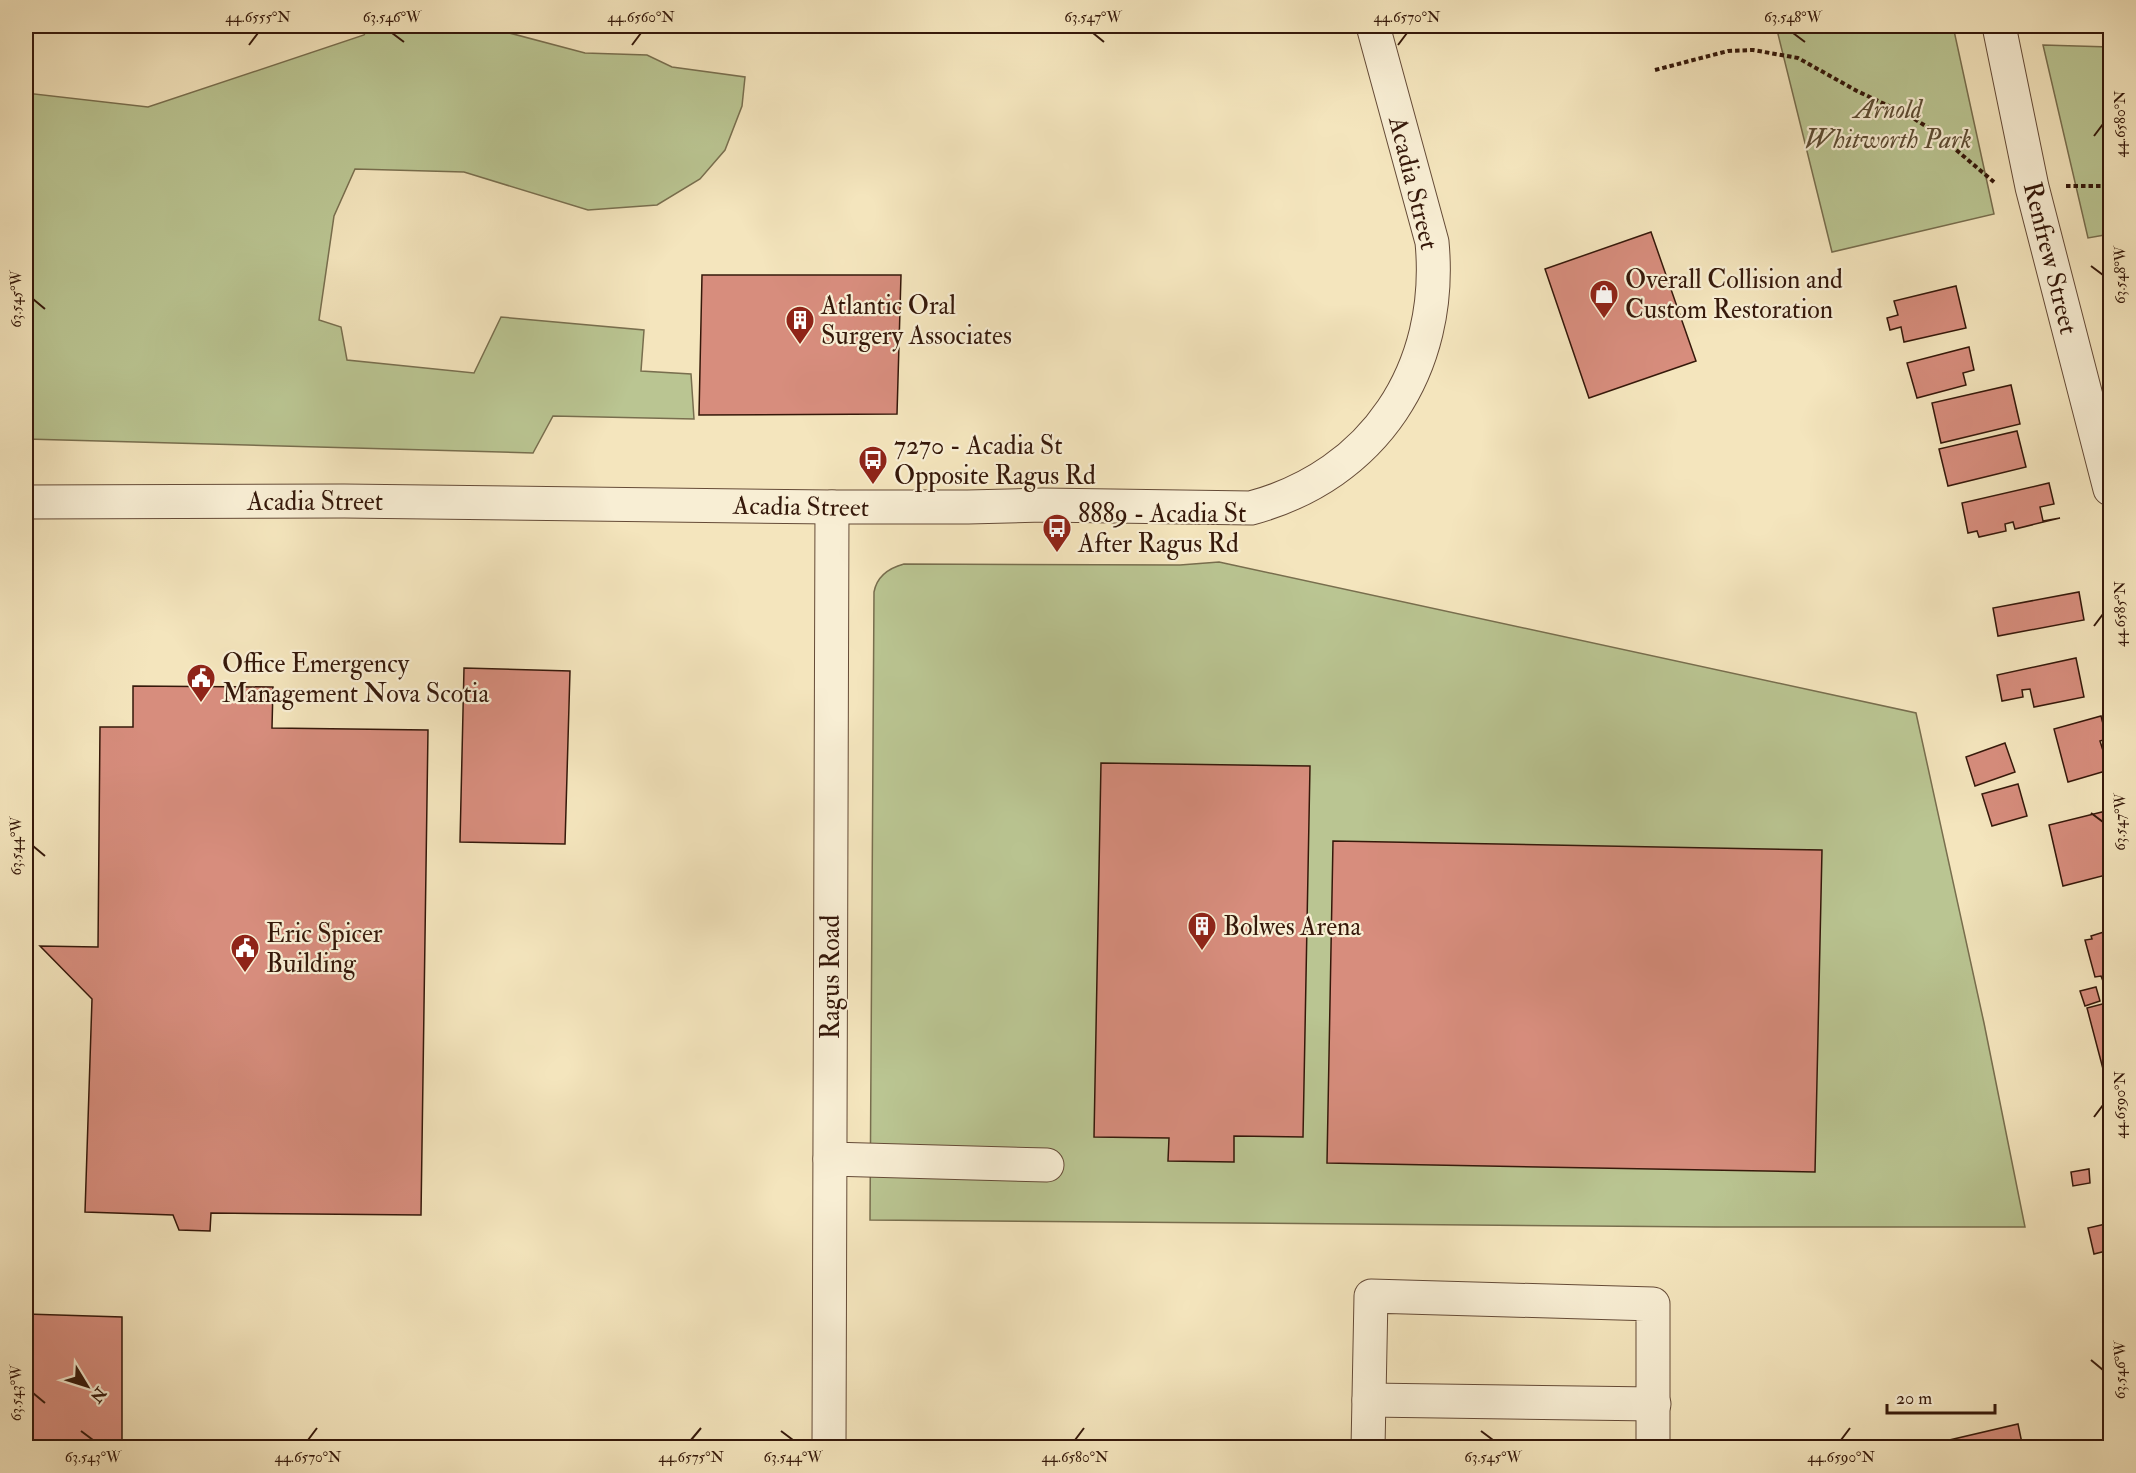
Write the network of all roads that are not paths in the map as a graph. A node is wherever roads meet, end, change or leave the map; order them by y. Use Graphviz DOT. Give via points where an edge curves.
graph roads {
  1 [pos="1373,26"];
  2 [pos="1999,26"];
  3 [pos="2110,489"];
  4 [pos="26,502"];
  5 [pos="832,507"];
  6 [pos="830,1159"];
  7 [pos="1047,1165"];
  8 [pos="1369,1400"];
  9 [pos="1654,1404"];
  10 [pos="829,1448"];
  11 [pos="1368,1448"];
  12 [pos="1653,1448"];
  1 -- 5 [label="street, Acadia Street" via="1432,242 1434,268 1430,318 1416,366 1393,410 1360,448 1321,479 1276,501 1251,508"];
  2 -- 3 [label="street, Renfrew Street" via="2032,187"];
  4 -- 5 [label="street, Acadia Street"];
  5 -- 6 [label="street, Ragus Road"];
  6 -- 7 [label="street"];
  6 -- 10 [label="street, Ragus Road"];
  8 -- 9 [label="street"];
  8 -- 9 [label="street" via="1371,1296 1653,1304"];
  8 -- 11 [label="street"];
  9 -- 12 [label="street"];
}
